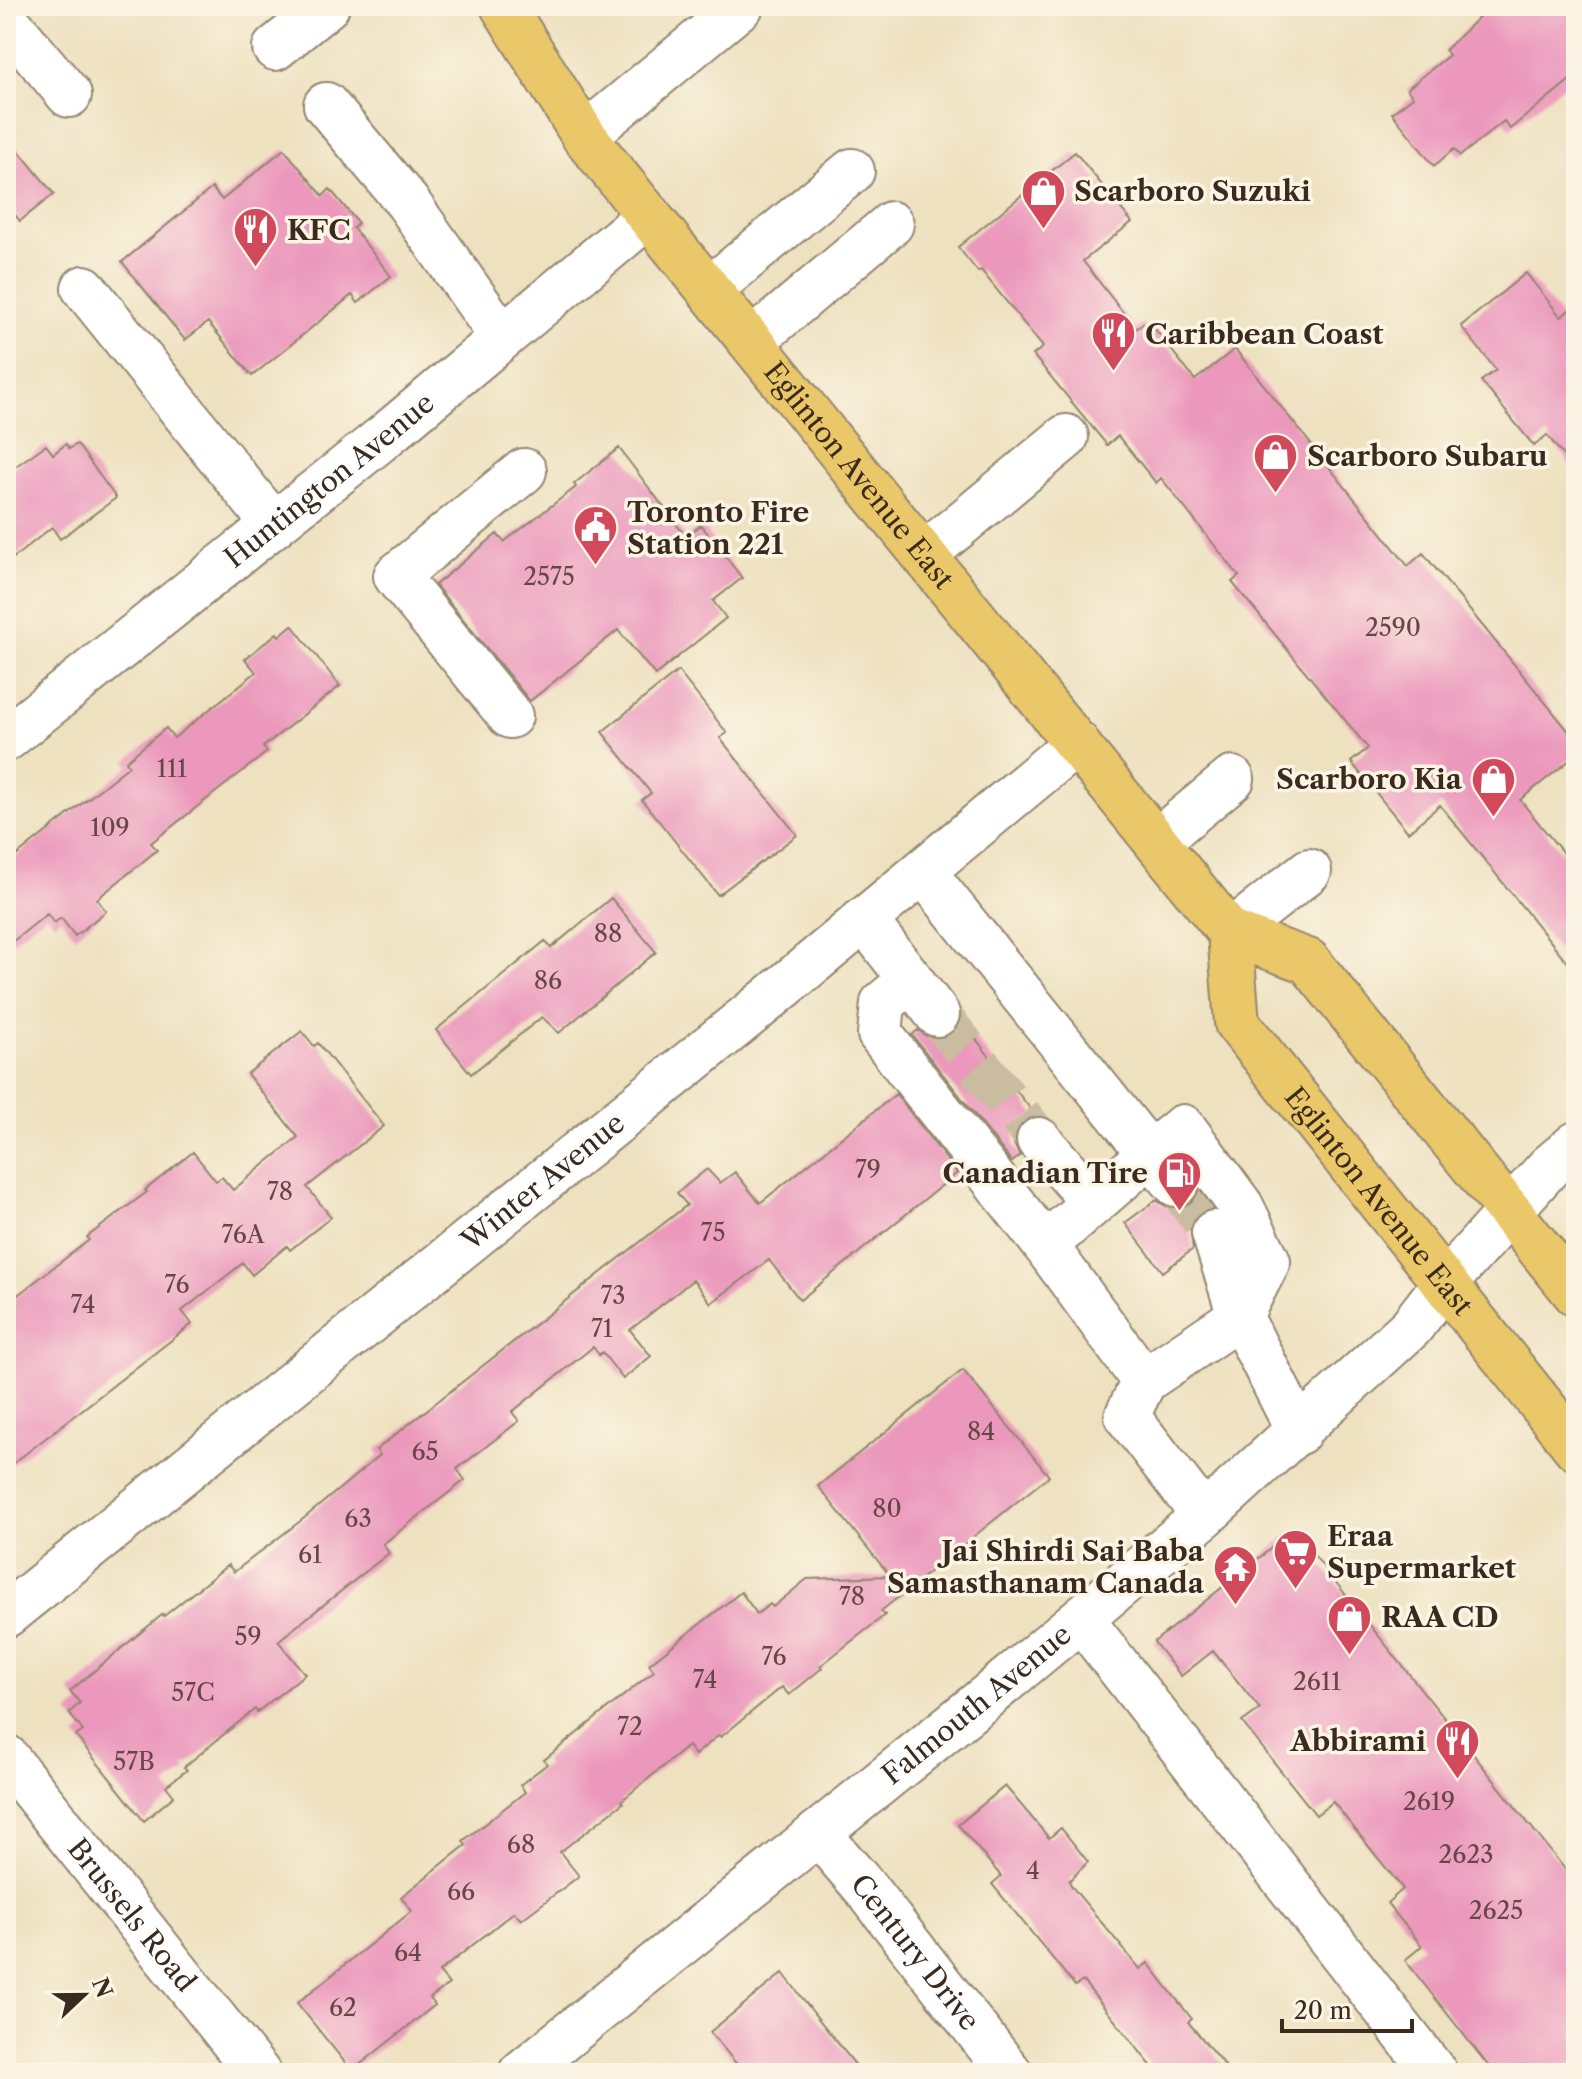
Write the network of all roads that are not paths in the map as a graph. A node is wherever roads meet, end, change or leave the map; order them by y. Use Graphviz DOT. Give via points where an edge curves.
graph roads {
  1 [pos="327,6"];
  2 [pos="503,6"];
  3 [pos="741,6"];
  4 [pos="6,20"];
  5 [pos="275,48"];
  6 [pos="69,95"];
  7 [pos="326,105"];
  8 [pos="584,136"];
  9 [pos="852,171"];
  10 [pos="649,215"];
  11 [pos="891,224"];
  12 [pos="84,288"];
  13 [pos="710,289"];
  14 [pos="502,337"];
  15 [pos="752,341"];
  16 [pos="1066,437"];
  17 [pos="524,471"];
  18 [pos="274,525"];
  19 [pos="925,554"];
  20 [pos="510,716"];
  21 [pos="6,739"];
  22 [pos="1077,743"];
  23 [pos="1232,779"];
  24 [pos="1157,841"];
  25 [pos="923,871"];
  26 [pos="1309,871"];
  27 [pos="864,919"];
  28 [pos="1230,933"];
  29 [pos="911,980"];
  30 [pos="937,1014"];
  31 [pos="1039,1140"];
  32 [pos="1576,1144"];
  33 [pos="1163,1169"];
  34 [pos="1093,1202"];
  35 [pos="1512,1211"];
  36 [pos="1214,1233"];
  37 [pos="1045,1245"];
  38 [pos="1445,1283"];
  39 [pos="1576,1294"];
  40 [pos="1240,1316"];
  41 [pos="1144,1381"];
  42 [pos="1299,1432"];
  43 [pos="1576,1448"];
  44 [pos="1204,1516"];
  45 [pos="6,1615"];
  46 [pos="1082,1620"];
  47 [pos="6,1757"];
  48 [pos="818,1833"];
  49 [pos="258,2073"];
  50 [pos="521,2073"];
  51 [pos="1010,2073"];
  52 [pos="1435,2073"];
  1 -- 5 [label="street"];
  2 -- 8 [label="main road, Eglinton Avenue East"];
  3 -- 8 [label="street"];
  4 -- 6 [label="street"];
  7 -- 14 [label="street" via="408,203"];
  8 -- 10 [label="main road, Eglinton Avenue East"];
  9 -- 13 [label="street"];
  10 -- 13 [label="main road, Eglinton Avenue East"];
  10 -- 14 [label="street, Huntington Avenue"];
  11 -- 15 [label="street"];
  12 -- 18 [label="street"];
  13 -- 15 [label="main road, Eglinton Avenue East"];
  14 -- 18 [label="street, Huntington Avenue"];
  15 -- 19 [label="main road, Eglinton Avenue East"];
  16 -- 19 [label="street"];
  17 -- 20 [label="street" via="396,576"];
  18 -- 21 [label="street, Huntington Avenue"];
  19 -- 22 [label="main road, Eglinton Avenue East"];
  22 -- 24 [label="main road, Eglinton Avenue East"];
  22 -- 25 [label="street, Winter Avenue"];
  23 -- 24 [label="street"];
  24 -- 28 [label="main road, Eglinton Avenue East"];
  25 -- 27 [label="street, Winter Avenue"];
  25 -- 33 [label="street"];
  26 -- 28 [label="street"];
  27 -- 29 [label="street"];
  27 -- 45 [label="street, Winter Avenue"];
  28 -- 35 [label="main road" via="1308,961"];
  28 -- 38 [label="main road, Eglinton Avenue East" via="1237,1023"];
  29 -- 30 [label="street"];
  29 -- 37 [label="street" via="883,1003 880,1034"];
  31 -- 34 [label="street"];
  32 -- 35 [label="street, Falmouth Avenue"];
  33 -- 34 [label="street"];
  33 -- 40 [label="street" via="1183,1127 1241,1206 1268,1261"];
  34 -- 37 [label="street"];
  35 -- 38 [label="street, Falmouth Avenue"];
  35 -- 39 [label="main road"];
  36 -- 40 [label="street"];
  37 -- 41 [label="street"];
  38 -- 42 [label="street, Falmouth Avenue" via="1411,1327"];
  38 -- 43 [label="main road, Eglinton Avenue East"];
  40 -- 41 [label="street"];
  40 -- 42 [label="street"];
  41 -- 44 [label="street" via="1127,1416"];
  42 -- 44 [label="street, Falmouth Avenue"];
  44 -- 46 [label="street, Falmouth Avenue"];
  46 -- 48 [label="street, Falmouth Avenue"];
  46 -- 52 [label="street"];
  47 -- 49 [label="street, Brussels Road"];
  48 -- 50 [label="street, Falmouth Avenue"];
  48 -- 51 [label="street, Century Drive"];
}
